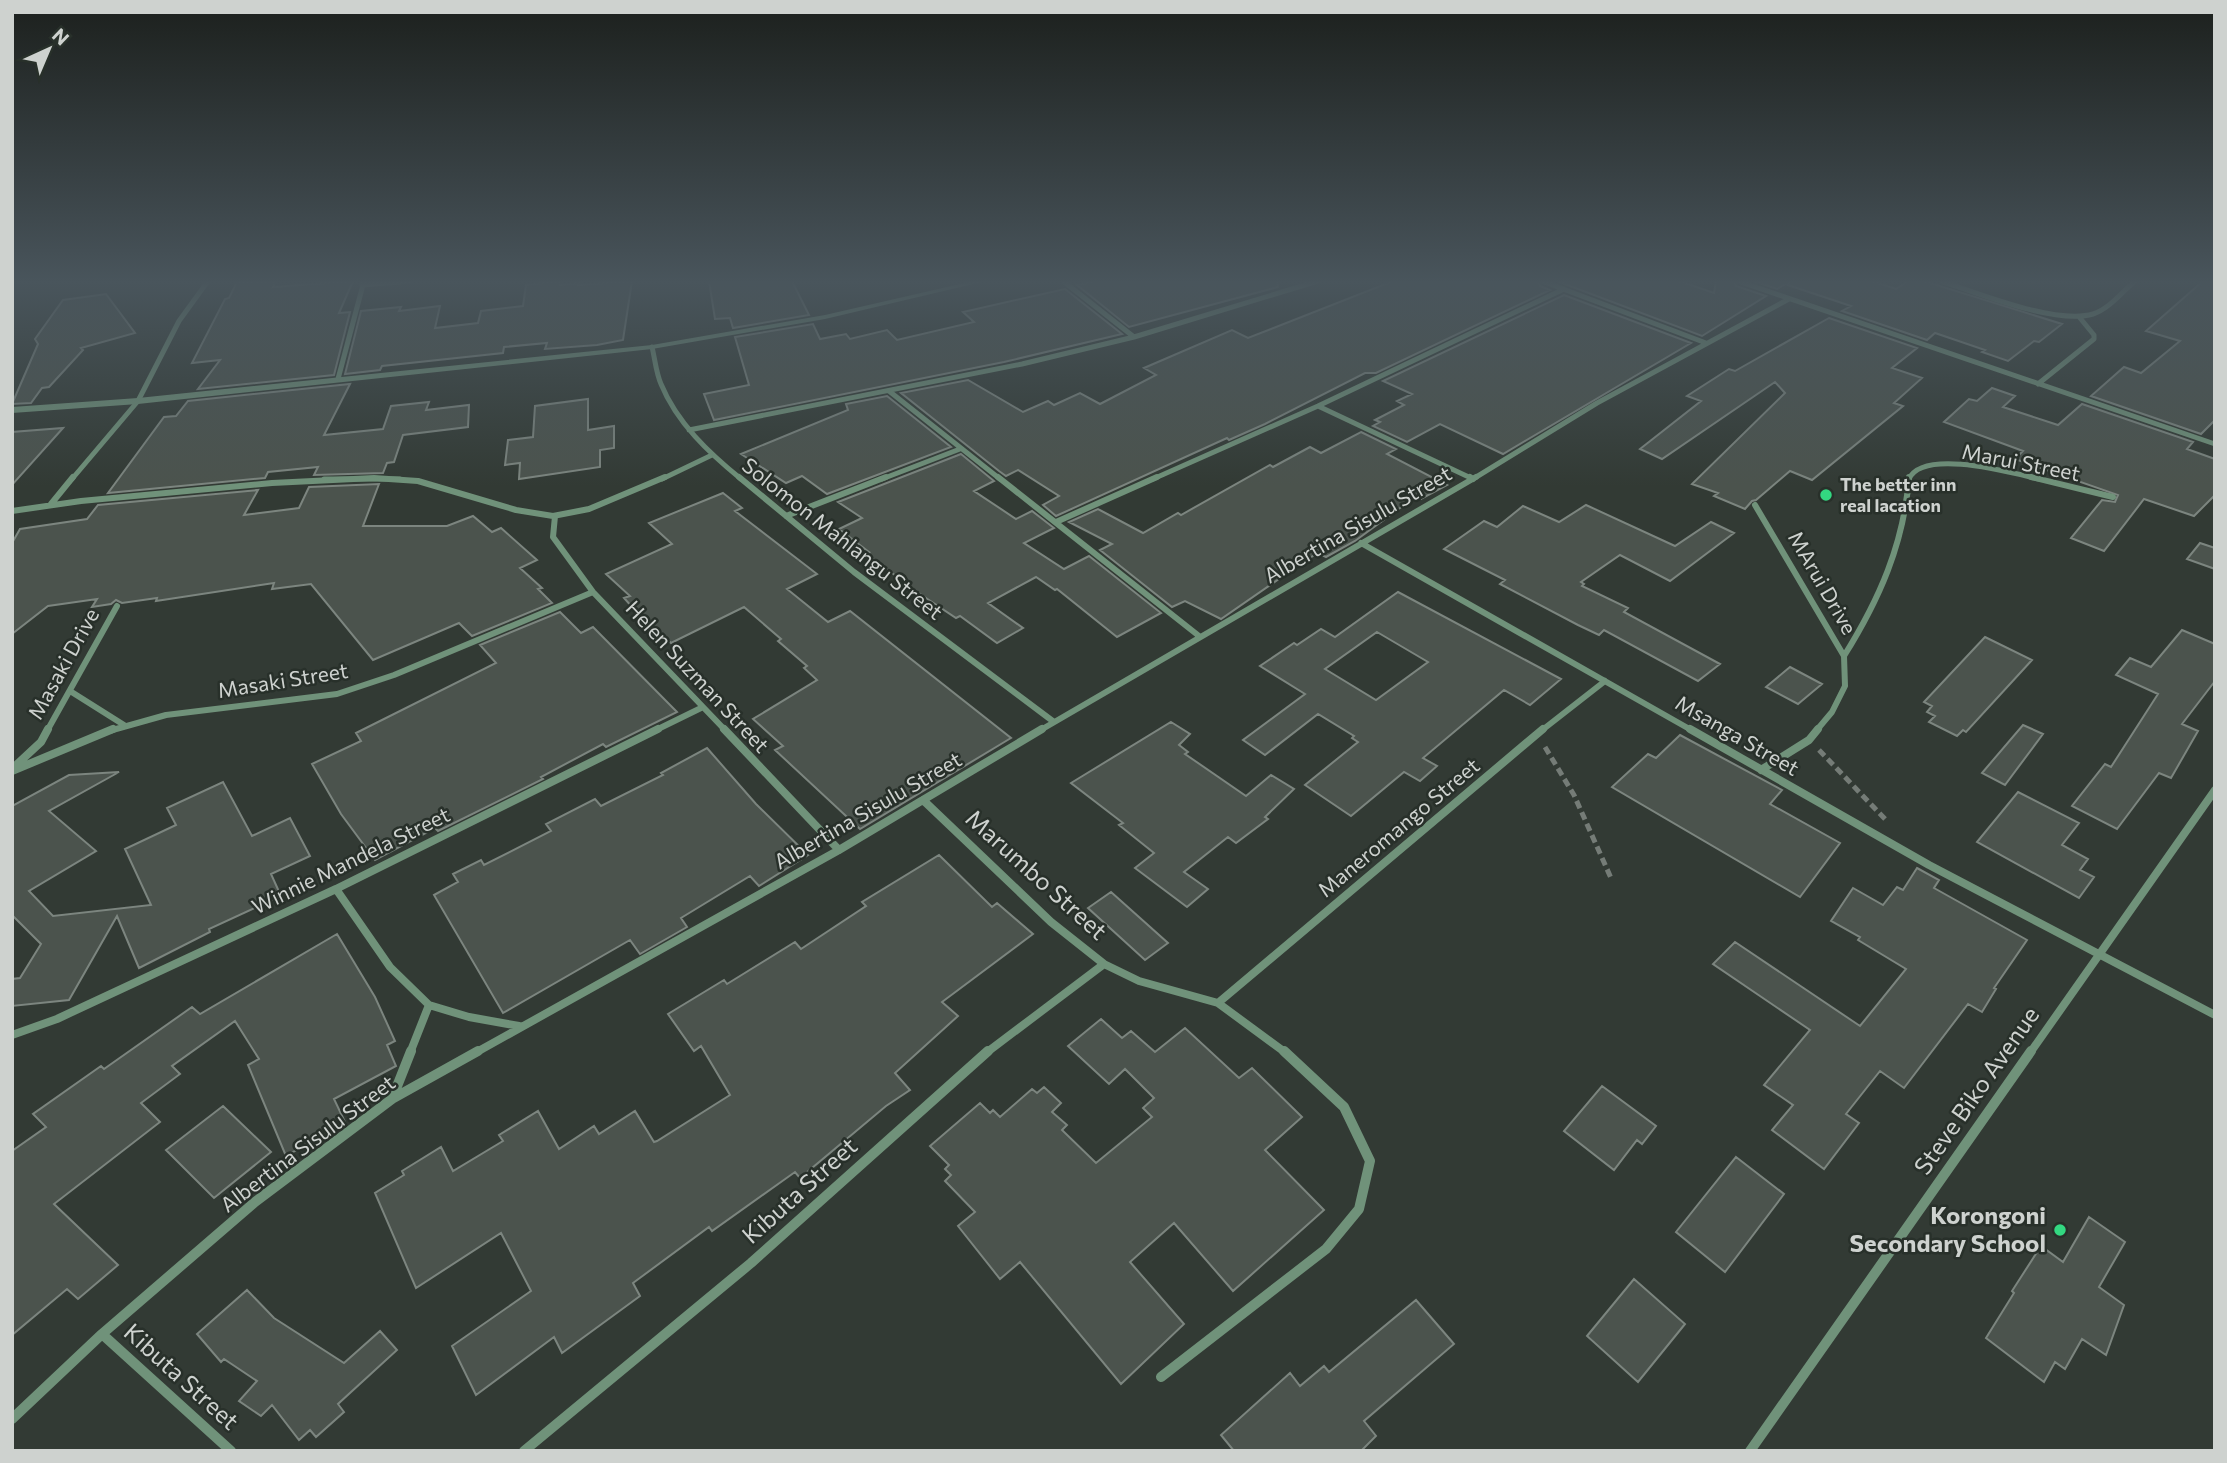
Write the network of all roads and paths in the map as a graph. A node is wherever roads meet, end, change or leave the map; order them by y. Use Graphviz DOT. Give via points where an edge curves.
graph roads {
  1 [pos="165,349"];
  2 [pos="346,349"];
  3 [pos="630,349"];
  4 [pos="653,349"];
  5 [pos="1082,349"];
  6 [pos="1437,349"];
  7 [pos="1695,349"];
  8 [pos="1936,349"];
  9 [pos="2081,349"];
  10 [pos="338,379"];
  11 [pos="2038,384"];
  12 [pos="889,391"];
  13 [pos="138,401"];
  14 [pos="1318,406"];
  15 [pos="12,410"];
  16 [pos="690,430"];
  17 [pos="2215,444"];
  18 [pos="960,449"];
  19 [pos="712,455"];
  20 [pos="1473,479"];
  21 [pos="2113,497"];
  22 [pos="51,504"];
  23 [pos="1755,505"];
  24 [pos="12,511"];
  25 [pos="555,516"];
  26 [pos="786,516"];
  27 [pos="1056,522"];
  28 [pos="1361,543"];
  29 [pos="593,593"];
  30 [pos="117,606"];
  31 [pos="1199,636"];
  32 [pos="1844,656"];
  33 [pos="1605,681"];
  34 [pos="70,691"];
  35 [pos="701,708"];
  36 [pos="1054,722"];
  37 [pos="124,724"];
  38 [pos="1537,734"];
  39 [pos="1809,740"];
  40 [pos="12,770"];
  41 [pos="1761,770"];
  42 [pos="2215,790"];
  43 [pos="923,800"];
  44 [pos="1892,826"];
  45 [pos="839,850"];
  46 [pos="1611,878"];
  47 [pos="337,889"];
  48 [pos="2098,955"];
  49 [pos="1104,964"];
  50 [pos="1218,1003"];
  51 [pos="429,1005"];
  52 [pos="2215,1015"];
  53 [pos="520,1027"];
  54 [pos="12,1035"];
  55 [pos="392,1099"];
  56 [pos="102,1334"];
  57 [pos="1161,1377"];
  58 [pos="12,1419"];
  59 [pos="231,1451"];
  60 [pos="524,1451"];
  61 [pos="1750,1451"];
  1 -- 13 [label="street"];
  2 -- 10 [label="street"];
  3 -- 10 [label="street"];
  4 -- 16 [label="street, Solomon Mahlangu Street" via="660,383"];
  5 -- 12 [label="street"];
  6 -- 14 [label="street"];
  7 -- 20 [label="street, Albertina Sisulu Street"];
  8 -- 11 [label="street"];
  9 -- 11 [label="street"];
  10 -- 13 [label="street"];
  11 -- 17 [label="street"];
  12 -- 16 [label="street"];
  12 -- 18 [label="street"];
  13 -- 15 [label="street"];
  13 -- 22 [label="street"];
  14 -- 20 [label="street"];
  14 -- 27 [label="street"];
  16 -- 19 [label="street, Solomon Mahlangu Street"];
  18 -- 26 [label="street"];
  18 -- 27 [label="street"];
  19 -- 25 [label="street" via="594,506"];
  19 -- 26 [label="street, Solomon Mahlangu Street"];
  20 -- 28 [label="street, Albertina Sisulu Street"];
  21 -- 32 [label="street, Marui Street" via="1990,470 1922,466 1909,476 1890,572"];
  22 -- 24 [label="street"];
  22 -- 25 [label="street" via="269,483 401,479"];
  23 -- 32 [label="street, MArui Drive"];
  25 -- 29 [label="street, Helen Suzman Street" via="553,537"];
  26 -- 36 [label="street, Solomon Mahlangu Street"];
  27 -- 31 [label="street"];
  28 -- 31 [label="street, Albertina Sisulu Street"];
  28 -- 33 [label="street, Msanga Street"];
  29 -- 35 [label="street, Helen Suzman Street"];
  29 -- 37 [label="street, Masaki Street" via="394,676 337,694"];
  30 -- 34 [label="street, Masaki Drive"];
  31 -- 36 [label="street, Albertina Sisulu Street"];
  32 -- 39 [label="street, MArui Drive" via="1845,685 1832,712"];
  33 -- 38 [label="street, Maneromango Street"];
  33 -- 41 [label="street, Msanga Street"];
  34 -- 37 [label="street"];
  34 -- 40 [label="street, Masaki Drive" via="41,742"];
  35 -- 45 [label="street, Helen Suzman Street"];
  35 -- 47 [label="street, Winnie Mandela Street"];
  36 -- 43 [label="street, Albertina Sisulu Street"];
  37 -- 40 [label="street, Masaki Street"];
  38 -- 46 [label="path" via="1574,795"];
  38 -- 50 [label="street, Maneromango Street"];
  39 -- 41 [label="street, MArui Drive"];
  39 -- 44 [label="path"];
  41 -- 48 [label="street, Msanga Street"];
  42 -- 48 [label="street, Steve Biko Avenue"];
  43 -- 45 [label="street, Albertina Sisulu Street"];
  43 -- 49 [label="street, Marumbo Street" via="1051,922"];
  45 -- 53 [label="street, Albertina Sisulu Street"];
  47 -- 51 [label="street" via="390,967"];
  47 -- 54 [label="street, Winnie Mandela Street" via="57,1019"];
  48 -- 52 [label="street, Msanga Street"];
  48 -- 61 [label="street, Steve Biko Avenue"];
  49 -- 50 [label="street, Marumbo Street" via="1139,981"];
  49 -- 60 [label="street, Kibuta Street" via="992,1048 751,1263"];
  50 -- 57 [label="street, Marumbo Street" via="1280,1048 1344,1107 1370,1161 1359,1209 1326,1249"];
  51 -- 53 [label="street"];
  51 -- 55 [label="street"];
  53 -- 55 [label="street, Albertina Sisulu Street"];
  55 -- 56 [label="street, Albertina Sisulu Street" via="254,1202"];
  56 -- 58 [label="street, Albertina Sisulu Street"];
  56 -- 59 [label="street, Kibuta Street"];
}
